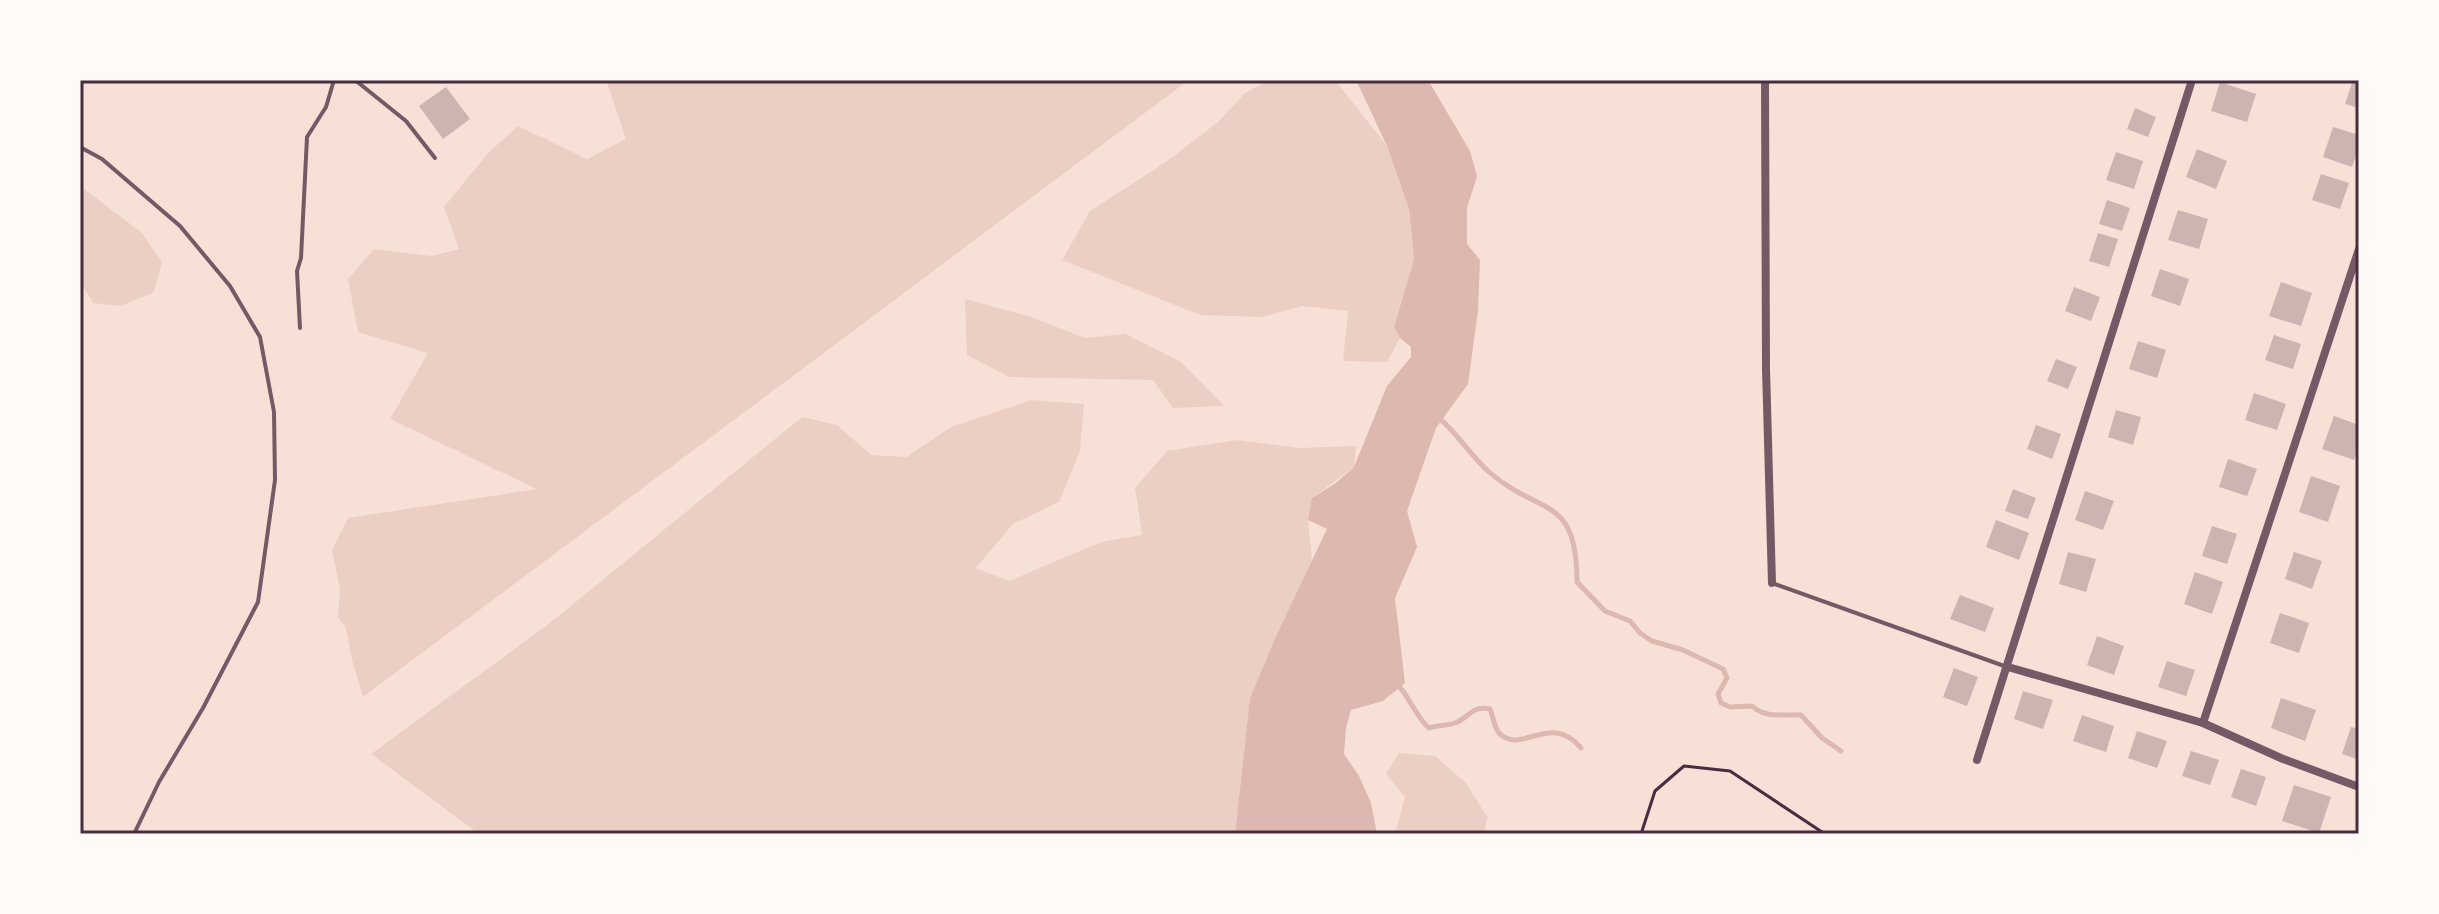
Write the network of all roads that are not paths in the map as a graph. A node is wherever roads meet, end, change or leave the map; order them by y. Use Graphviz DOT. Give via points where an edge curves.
graph roads {
  1 [pos="334,80"];
  2 [pos="355,80"];
  3 [pos="1765,80"];
  4 [pos="2192,80"];
  5 [pos="80,147"];
  6 [pos="435,158"];
  7 [pos="2359,249"];
  8 [pos="300,328"];
  9 [pos="1772,583"];
  10 [pos="2008,667"];
  11 [pos="2203,723"];
  12 [pos="1977,760"];
  13 [pos="2359,787"];
  14 [pos="134,834"];
  1 -- 8 [label="lane" via="326,107 307,137 297,271"];
  2 -- 6 [label="lane" via="406,121"];
  3 -- 9 [label="street"];
  4 -- 10 [label="street"];
  5 -- 14 [label="lane" via="102,159 180,226 230,286 260,337 274,412 275,480 258,602"];
  7 -- 11 [label="street"];
  9 -- 10 [label="lane"];
  10 -- 11 [label="street"];
  10 -- 12 [label="street"];
  11 -- 13 [label="street"];
}
